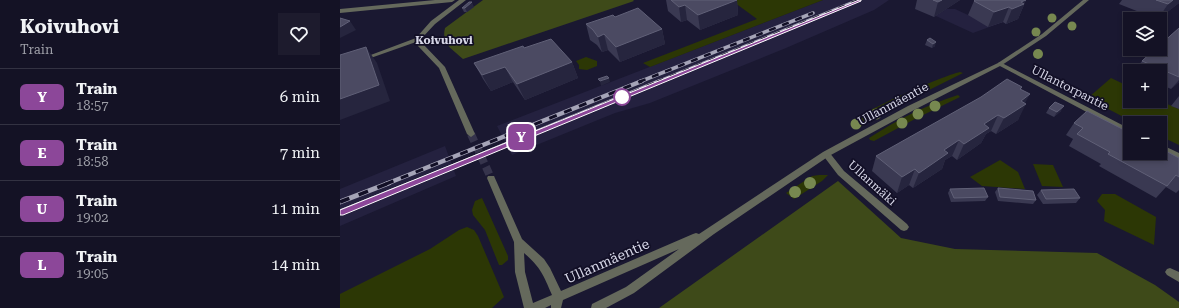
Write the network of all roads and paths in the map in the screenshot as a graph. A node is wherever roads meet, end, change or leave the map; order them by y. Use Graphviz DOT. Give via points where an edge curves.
graph roads {
  1 [pos="452,0"];
  2 [pos="463,0"];
  3 [pos="1086,0"];
  4 [pos="340,11"];
  5 [pos="418,40"];
  6 [pos="353,63"];
  7 [pos="1000,64"];
  8 [pos="1123,128"];
  9 [pos="471,134"];
  10 [pos="1167,151"];
  11 [pos="826,154"];
  12 [pos="1179,157"];
  13 [pos="491,178"];
  14 [pos="904,227"];
  15 [pos="711,231"];
  16 [pos="519,242"];
  17 [pos="557,303"];
  18 [pos="529,308"];
  19 [pos="533,308"];
  20 [pos="596,308"];
  1 -- 4 [label="street"];
  2 -- 5 [label="street" via="440,16"];
  3 -- 7 [label="street, Ullanmäentie" via="1044,35"];
  5 -- 6 [label="street"];
  5 -- 9 [label="street" via="442,67"];
  7 -- 8 [label="street, Ullantorpantie"];
  7 -- 11 [label="street, Ullanmäentie"];
  10 -- 12 [label="street"];
  11 -- 14 [label="street, Ullanmäki" via="841,173"];
  11 -- 15 [label="street, Ullanmäentie"];
  13 -- 16 [label="street"];
  15 -- 17 [label="street, Ullanmäentie"];
  15 -- 20 [label="street, Ullanmäentie" via="630,290"];
  16 -- 17 [label="street" via="547,271"];
  16 -- 18 [label="street" via="520,272"];
  17 -- 19 [label="street, Ullanmäentie"];
}
